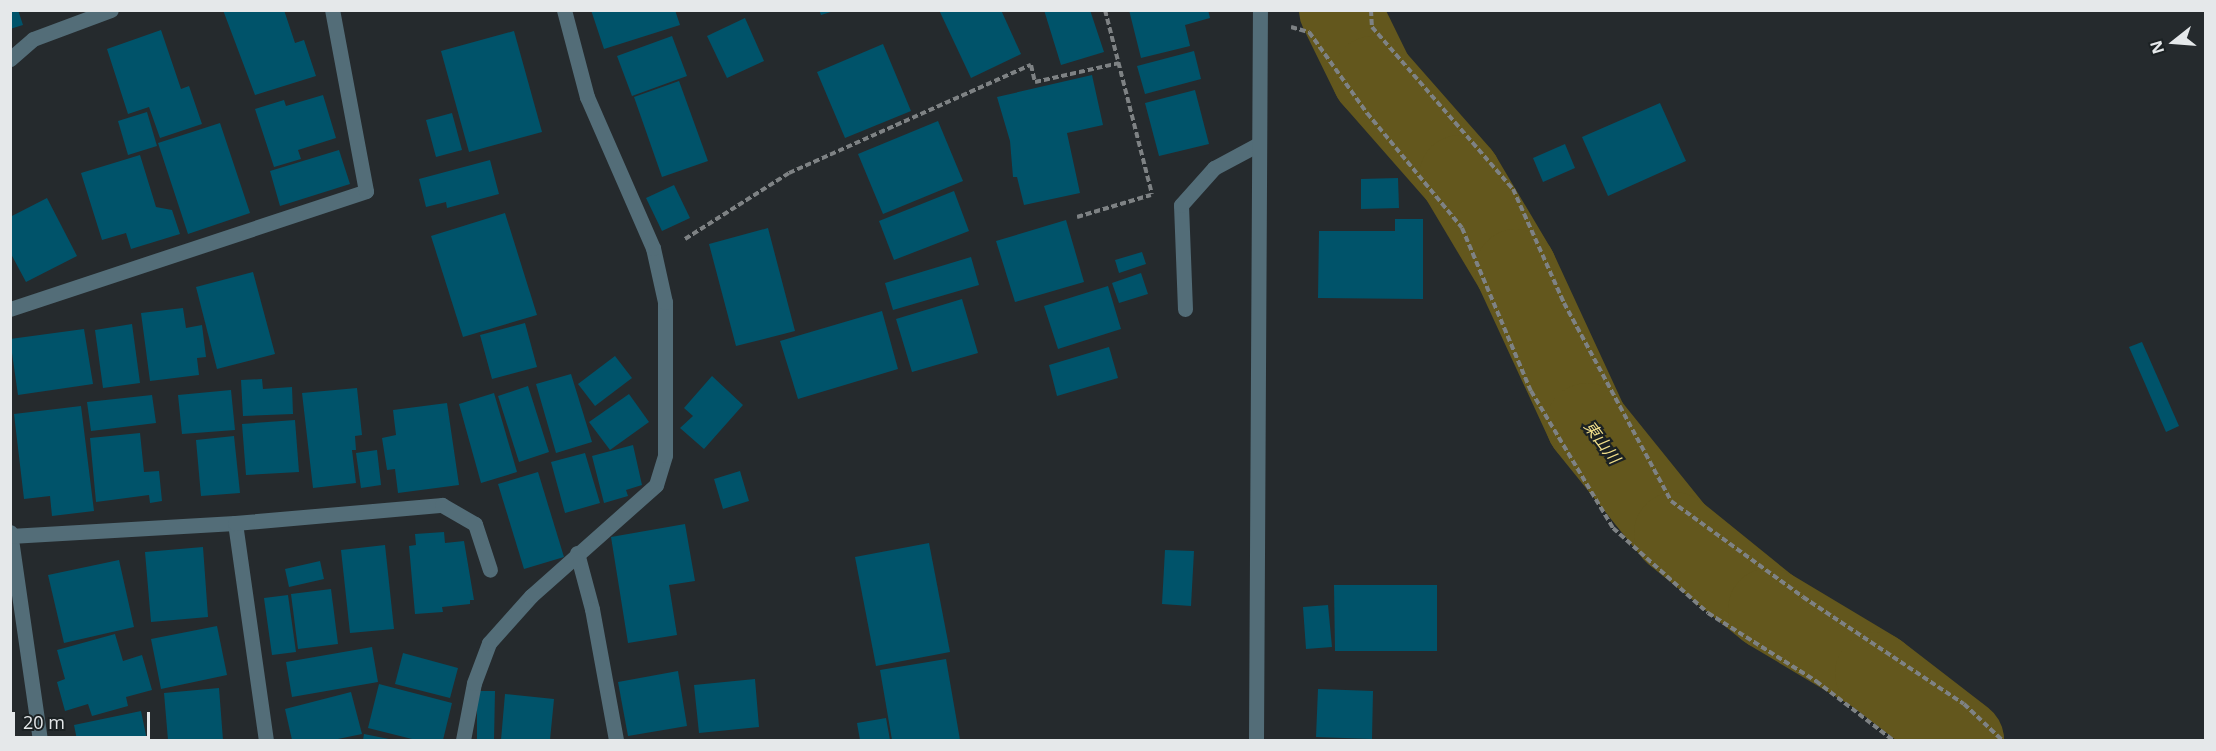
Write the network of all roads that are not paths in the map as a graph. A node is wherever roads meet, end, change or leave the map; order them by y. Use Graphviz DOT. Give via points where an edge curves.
graph roads {
  1 [pos="111,10"];
  2 [pos="332,10"];
  3 [pos="564,10"];
  4 [pos="1260,15"];
  5 [pos="10,59"];
  6 [pos="1259,144"];
  7 [pos="10,309"];
  8 [pos="1185,309"];
  9 [pos="235,523"];
  10 [pos="11,534"];
  11 [pos="578,553"];
  12 [pos="490,570"];
  13 [pos="40,741"];
  14 [pos="266,741"];
  15 [pos="463,741"];
  16 [pos="616,741"];
  17 [pos="1256,741"];
  1 -- 5 [label="street" via="33,39"];
  2 -- 7 [label="street" via="366,191"];
  3 -- 11 [label="street" via="587,97 655,260 665,302 665,454 656,485"];
  4 -- 6 [label="street"];
  6 -- 8 [label="street" via="1214,168 1181,205"];
  6 -- 17 [label="street"];
  9 -- 10 [label="street"];
  9 -- 12 [label="street" via="442,505 476,524"];
  9 -- 14 [label="street"];
  10 -- 13 [label="street"];
  11 -- 15 [label="street" via="489,643 474,683"];
  11 -- 16 [label="street"];
}
